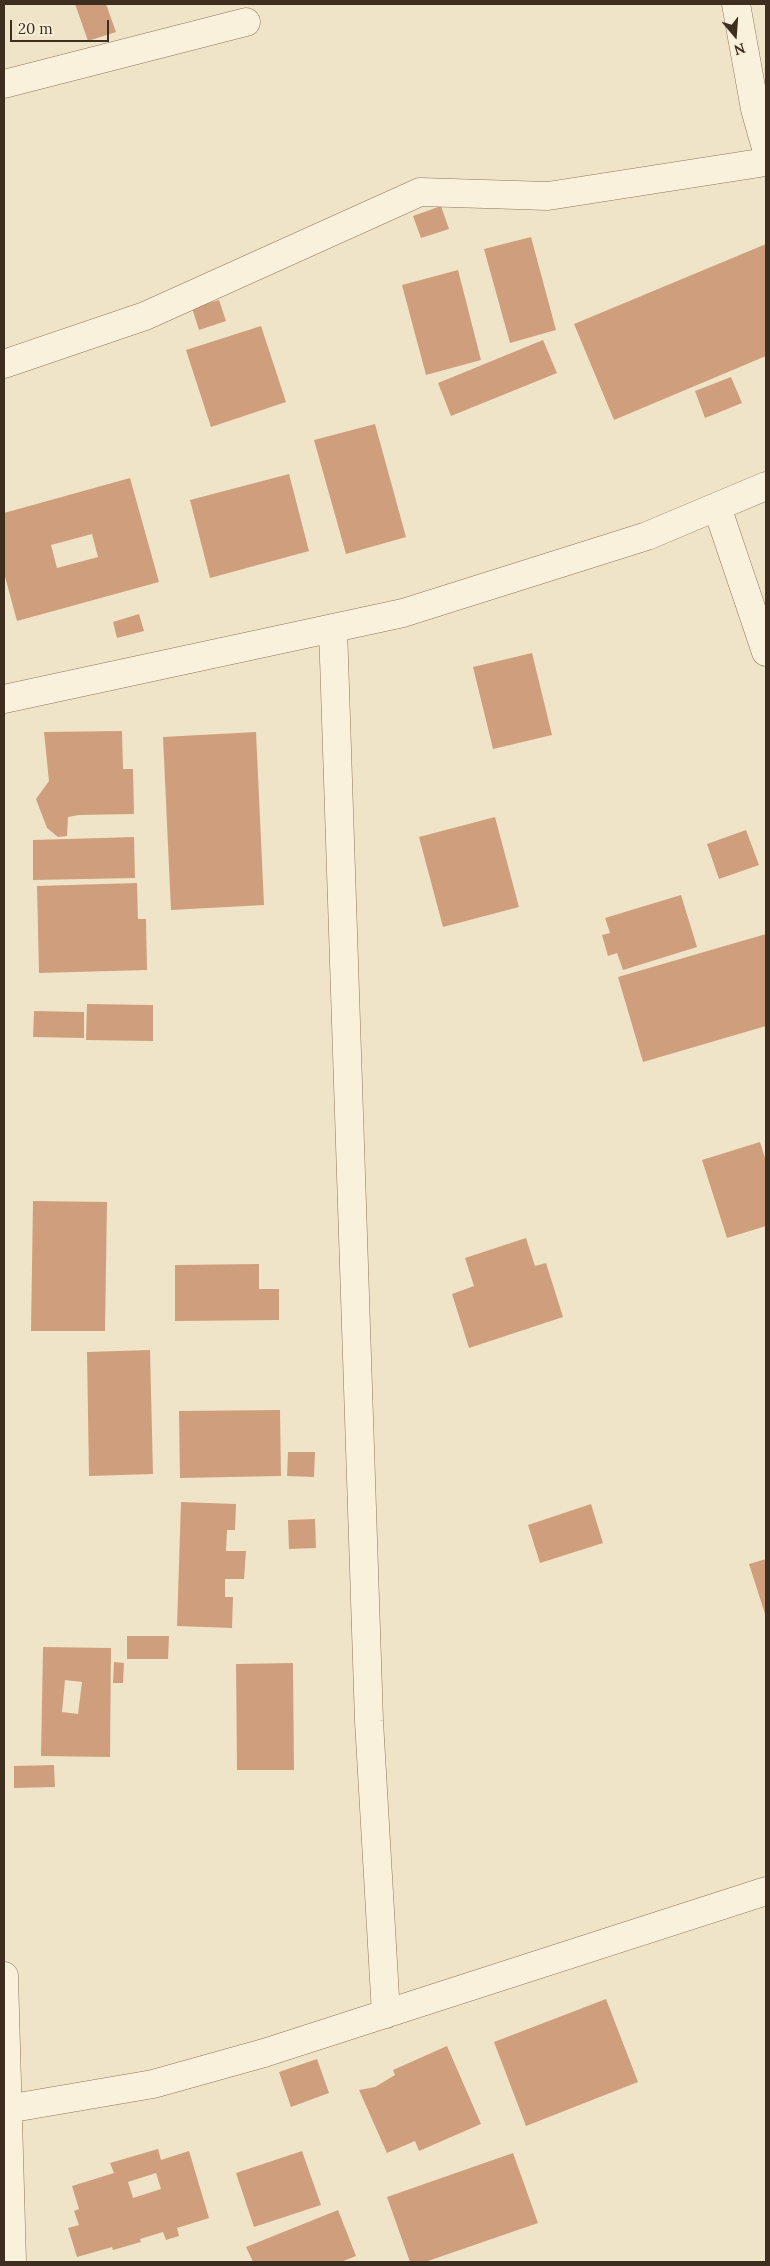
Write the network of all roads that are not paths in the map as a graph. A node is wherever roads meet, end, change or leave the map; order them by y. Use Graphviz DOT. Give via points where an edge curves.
graph roads {
  1 [pos="736,4"];
  2 [pos="246,22"];
  3 [pos="4,84"];
  4 [pos="766,148"];
  5 [pos="766,162"];
  6 [pos="4,364"];
  7 [pos="766,486"];
  8 [pos="717,507"];
  9 [pos="334,628"];
  10 [pos="766,652"];
  11 [pos="4,700"];
  12 [pos="766,1891"];
  13 [pos="4,1976"];
  14 [pos="386,2014"];
  15 [pos="7,2109"];
  16 [pos="12,2262"];
  1 -- 4 [label="street" via="755,109"];
  2 -- 3 [label="street"];
  5 -- 6 [label="street" via="548,196 420,192 145,316"];
  7 -- 8 [label="street"];
  8 -- 9 [label="street" via="647,536 413,610"];
  8 -- 10 [label="street"];
  9 -- 11 [label="street"];
  9 -- 14 [label="street" via="369,1721"];
  12 -- 14 [label="street"];
  13 -- 15 [label="street"];
  14 -- 15 [label="street" via="264,2054 153,2084"];
  15 -- 16 [label="street"];
}
